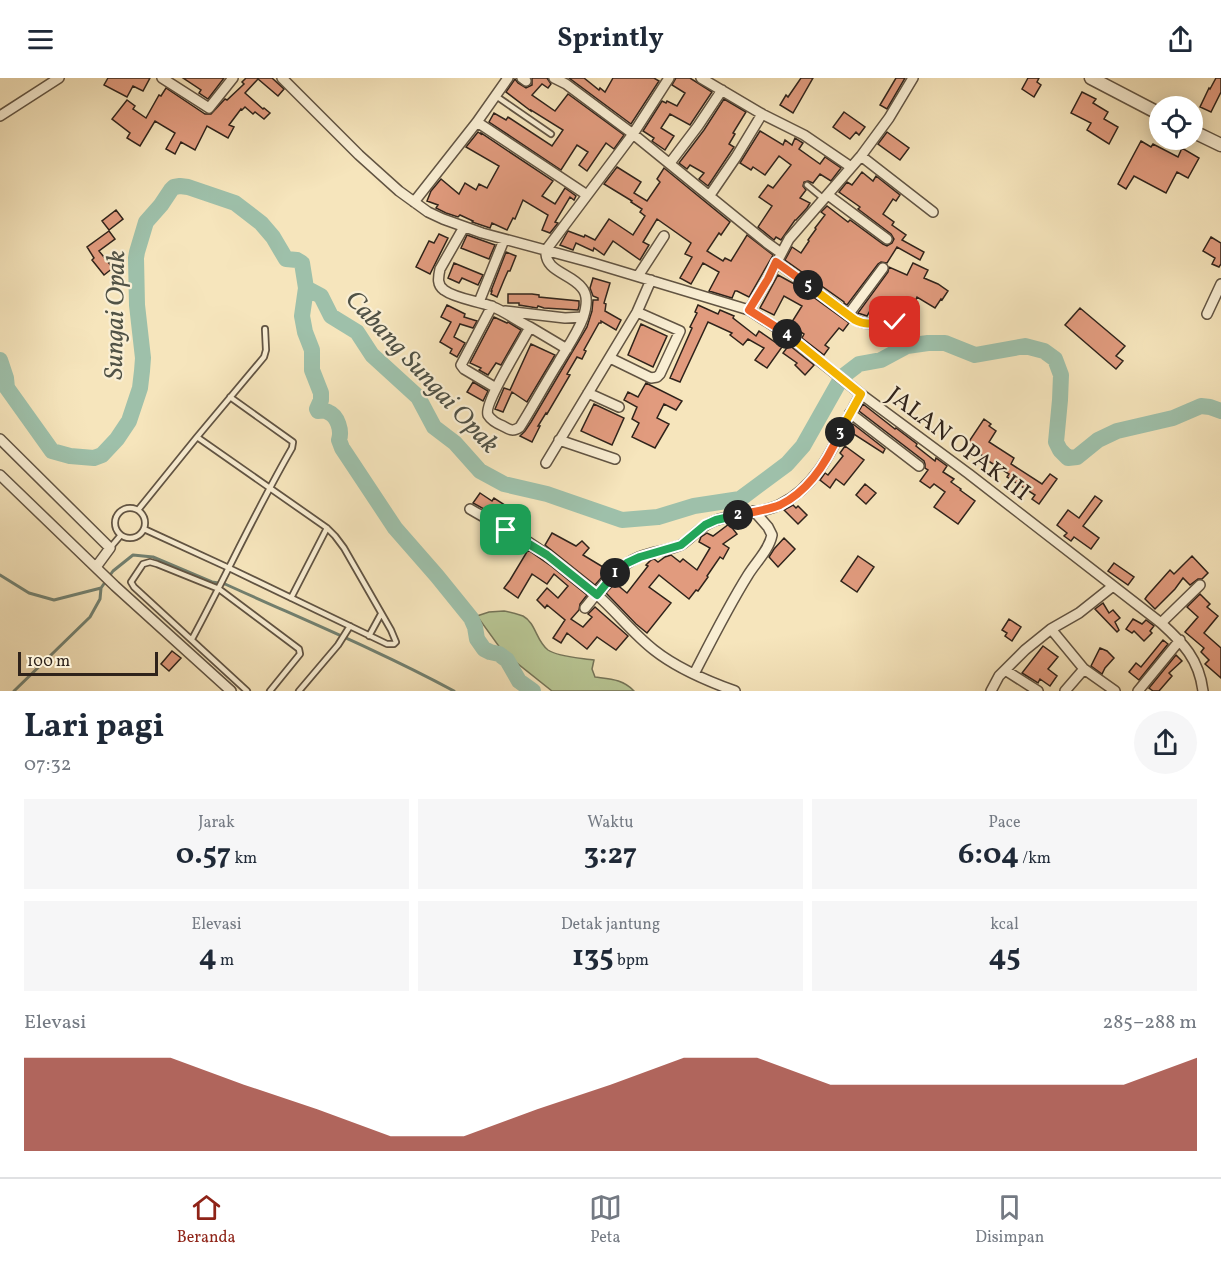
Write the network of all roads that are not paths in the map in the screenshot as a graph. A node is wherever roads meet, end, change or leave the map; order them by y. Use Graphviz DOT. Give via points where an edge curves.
graph roads {
  1 [pos="59,78"];
  2 [pos="162,78"];
  3 [pos="233,78"];
  4 [pos="282,78"];
  5 [pos="508,78"];
  6 [pos="554,78"];
  7 [pos="669,78"];
  8 [pos="701,78"];
  9 [pos="913,78"];
  10 [pos="1090,78"];
  11 [pos="722,90"];
  12 [pos="496,96"];
  13 [pos="1149,108"];
  14 [pos="762,114"];
  15 [pos="0,116"];
  16 [pos="477,122"];
  17 [pos="551,134"];
  18 [pos="633,134"];
  19 [pos="1203,135"];
  20 [pos="1220,142"];
  21 [pos="861,156"];
  22 [pos="670,163"];
  23 [pos="851,167"];
  24 [pos="807,185"];
  25 [pos="587,195"];
  26 [pos="710,195"];
  27 [pos="826,197"];
  28 [pos="414,202"];
  29 [pos="933,212"];
  30 [pos="464,227"];
  31 [pos="664,236"];
  32 [pos="887,239"];
  33 [pos="504,240"];
  34 [pos="546,250"];
  35 [pos="781,253"];
  36 [pos="776,262"];
  37 [pos="883,268"];
  38 [pos="638,276"];
  39 [pos="651,280"];
  40 [pos="1221,284"];
  41 [pos="479,302"];
  42 [pos="492,306"];
  43 [pos="749,310"];
  44 [pos="502,311"];
  45 [pos="637,312"];
  46 [pos="1207,314"];
  47 [pos="848,315"];
  48 [pos="583,317"];
  49 [pos="895,322"];
  50 [pos="530,327"];
  51 [pos="265,329"];
  52 [pos="567,349"];
  53 [pos="609,358"];
  54 [pos="496,388"];
  55 [pos="858,392"];
  56 [pos="588,393"];
  57 [pos="230,397"];
  58 [pos="619,407"];
  59 [pos="850,413"];
  60 [pos="197,437"];
  61 [pos="0,439"];
  62 [pos="559,440"];
  63 [pos="615,459"];
  64 [pos="546,463"];
  65 [pos="919,466"];
  66 [pos="0,475"];
  67 [pos="269,488"];
  68 [pos="470,509"];
  69 [pos="138,510"];
  70 [pos="754,512"];
  71 [pos="327,528"];
  72 [pos="144,529"];
  73 [pos="121,535"];
  74 [pos="110,548"];
  75 [pos="96,567"];
  76 [pos="230,568"];
  77 [pos="1200,585"];
  78 [pos="1113,586"];
  79 [pos="220,587"];
  80 [pos="597,595"];
  81 [pos="291,598"];
  82 [pos="585,608"];
  83 [pos="381,614"];
  84 [pos="1161,623"];
  85 [pos="350,626"];
  86 [pos="1051,629"];
  87 [pos="369,636"];
  88 [pos="192,639"];
  89 [pos="1180,640"];
  90 [pos="1084,669"];
  91 [pos="1005,670"];
  92 [pos="694,674"];
  93 [pos="231,691"];
  94 [pos="247,691"];
  95 [pos="270,691"];
  96 [pos="299,691"];
  97 [pos="735,691"];
  98 [pos="991,691"];
  99 [pos="1038,691"];
  100 [pos="1065,691"];
  101 [pos="1115,691"];
  102 [pos="1138,691"];
  103 [pos="1203,691"];
  1 -- 15 [label="street"];
  2 -- 3 [label="street" via="209,108"];
  4 -- 28 [label="street, JALAN OPAK III" via="359,155"];
  5 -- 12 [label="street"];
  6 -- 18 [label="street"];
  7 -- 18 [label="street"];
  8 -- 11 [label="street"];
  9 -- 21 [label="street"];
  10 -- 13 [label="street"];
  11 -- 14 [label="street"];
  11 -- 22 [label="street"];
  12 -- 16 [label="street"];
  12 -- 17 [label="lane"];
  14 -- 23 [label="street" via="804,135"];
  14 -- 26 [label="street"];
  16 -- 25 [label="street"];
  16 -- 28 [label="street"];
  18 -- 22 [label="street"];
  18 -- 25 [label="street"];
  19 -- 20 [label="street"];
  21 -- 23 [label="street"];
  21 -- 29 [label="street"];
  22 -- 26 [label="street"];
  23 -- 27 [label="street"];
  24 -- 27 [label="lane"];
  25 -- 34 [label="street"];
  26 -- 35 [label="street"];
  27 -- 32 [label="street"];
  27 -- 35 [label="street"];
  28 -- 30 [label="street, JALAN OPAK III"];
  30 -- 33 [label="street, JALAN OPAK III"];
  30 -- 41 [label="street" via="440,270 438,284 445,291"];
  31 -- 38 [label="street"];
  33 -- 34 [label="street, JALAN OPAK III"];
  33 -- 41 [label="street"];
  34 -- 38 [label="street, JALAN OPAK III"];
  34 -- 48 [label="street" via="545,257 551,266 583,288 587,299"];
  35 -- 36 [label="street"];
  36 -- 43 [label="street"];
  36 -- 47 [label="street"];
  37 -- 47 [label="street"];
  38 -- 39 [label="street, JALAN OPAK III"];
  39 -- 43 [label="street, JALAN OPAK III"];
  39 -- 45 [label="street"];
  40 -- 46 [label="street"];
  41 -- 42 [label="street"];
  42 -- 44 [label="street"];
  42 -- 54 [label="street" via="461,365"];
  43 -- 55 [label="street, JALAN OPAK III" via="786,333"];
  44 -- 48 [label="street"];
  44 -- 50 [label="street"];
  45 -- 53 [label="street"];
  45 -- 53 [label="street" via="680,331 660,374 651,378"];
  47 -- 49 [label="street" via="862,324"];
  48 -- 52 [label="street"];
  50 -- 52 [label="street"];
  50 -- 54 [label="street"];
  51 -- 57 [label="lane" via="264,357"];
  52 -- 54 [label="street" via="518,429 500,424 488,413"];
  53 -- 56 [label="street"];
  55 -- 59 [label="street"];
  55 -- 78 [label="street, JALAN OPAK III"];
  56 -- 58 [label="street"];
  56 -- 62 [label="street"];
  57 -- 60 [label="lane"];
  57 -- 67 [label="lane" via="293,442"];
  59 -- 65 [label="street"];
  59 -- 70 [label="street" via="829,456 807,486 779,506"];
  60 -- 67 [label="lane"];
  60 -- 69 [label="lane"];
  61 -- 74 [label="street"];
  62 -- 63 [label="street"];
  62 -- 64 [label="street"];
  66 -- 75 [label="street"];
  67 -- 71 [label="lane"];
  67 -- 76 [label="lane"];
  68 -- 80 [label="street" via="530,544"];
  69 -- 72 [label="lane" via="143,515"];
  69 -- 73 [label="lane" via="127,508 118,514 115,525"];
  70 -- 80 [label="street" via="716,520 681,545 627,563"];
  70 -- 92 [label="street" via="768,527 771,543 732,601"];
  71 -- 81 [label="lane"];
  71 -- 83 [label="lane" via="344,548"];
  72 -- 73 [label="lane" via="138,536"];
  72 -- 76 [label="lane"];
  73 -- 74 [label="lane"];
  74 -- 75 [label="street"];
  75 -- 93 [label="street"];
  76 -- 79 [label="lane"];
  76 -- 81 [label="lane"];
  77 -- 84 [label="street"];
  78 -- 84 [label="street, JALAN OPAK III"];
  78 -- 86 [label="street"];
  79 -- 88 [label="lane"];
  79 -- 88 [label="lane" via="150,562 143,564 131,582"];
  79 -- 95 [label="lane" via="299,650 300,654"];
  80 -- 82 [label="street"];
  80 -- 92 [label="street" via="654,651"];
  81 -- 85 [label="lane"];
  83 -- 87 [label="lane"];
  83 -- 87 [label="lane" via="396,642 391,645"];
  84 -- 89 [label="street, JALAN OPAK III"];
  85 -- 87 [label="lane"];
  85 -- 96 [label="lane"];
  86 -- 90 [label="street"];
  86 -- 91 [label="street"];
  88 -- 94 [label="lane"];
  89 -- 102 [label="street"];
  89 -- 103 [label="street, JALAN OPAK III" via="1194,660"];
  90 -- 100 [label="street"];
  90 -- 101 [label="street"];
  91 -- 98 [label="street"];
  91 -- 99 [label="street"];
  92 -- 97 [label="street"];
}
